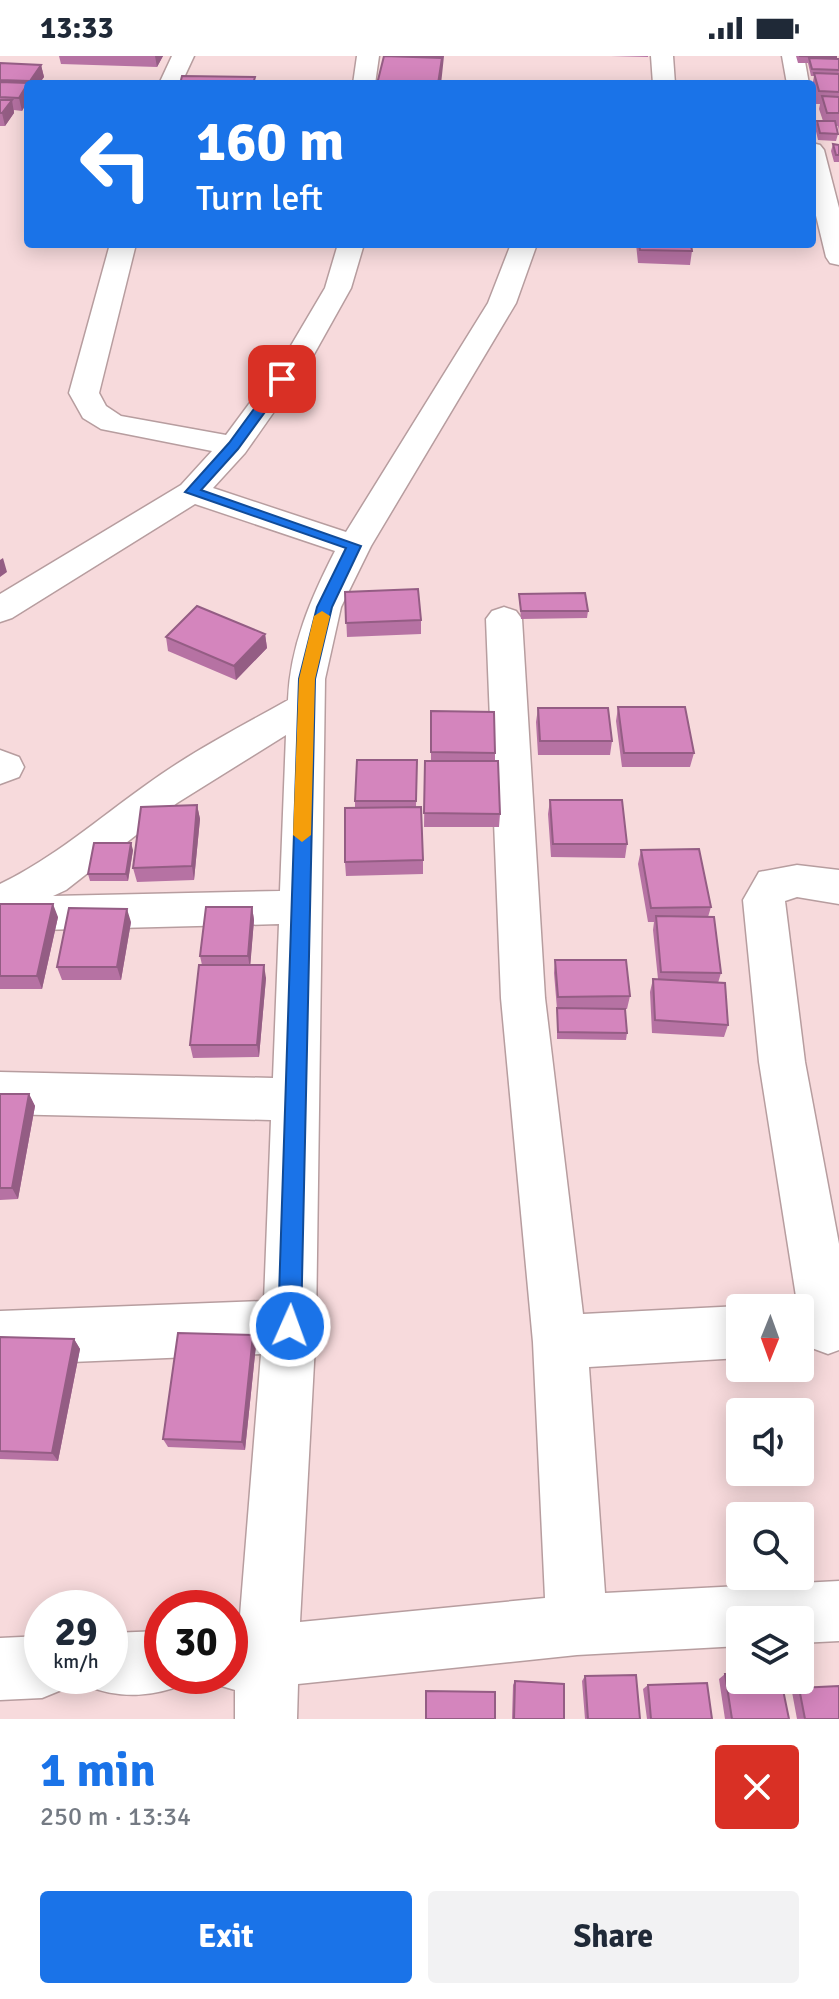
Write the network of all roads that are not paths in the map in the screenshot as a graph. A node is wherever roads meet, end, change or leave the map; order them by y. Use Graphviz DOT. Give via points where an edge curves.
graph roads {
  1 [pos="183,56"];
  2 [pos="368,56"];
  3 [pos="662,56"];
  4 [pos="793,56"];
  5 [pos="172,80"];
  6 [pos="365,80"];
  7 [pos="664,80"];
  8 [pos="797,80"];
  9 [pos="816,142"];
  10 [pos="839,143"];
  11 [pos="816,166"];
  12 [pos="122,248"];
  13 [pos="350,248"];
  14 [pos="524,248"];
  15 [pos="839,257"];
  16 [pos="234,446"];
  17 [pos="192,492"];
  18 [pos="354,546"];
  19 [pos="0,610"];
  20 [pos="504,619"];
  21 [pos="306,707"];
  22 [pos="0,764"];
  23 [pos="0,770"];
  24 [pos="839,887"];
  25 [pos="0,903"];
  26 [pos="300,907"];
  27 [pos="0,914"];
  28 [pos="0,1093"];
  29 [pos="295,1100"];
  30 [pos="290,1326"];
  31 [pos="822,1328"];
  32 [pos="726,1333"];
  33 [pos="0,1338"];
  34 [pos="560,1342"];
  35 [pos="839,1611"];
  36 [pos="577,1625"];
  37 [pos="249,1659"];
  38 [pos="24,1668"];
  39 [pos="0,1669"];
  40 [pos="266,1719"];
  1 -- 5 [label="street"];
  2 -- 6 [label="street"];
  3 -- 7 [label="street"];
  4 -- 8 [label="street"];
  9 -- 10 [label="street"];
  11 -- 15 [label="street"];
  12 -- 16 [label="street" via="84,393 94,412 112,423"];
  13 -- 16 [label="street" via="338,288 307,343"];
  14 -- 18 [label="street" via="502,303"];
  16 -- 17 [label="street"];
  17 -- 18 [label="street"];
  17 -- 19 [label="street"];
  18 -- 21 [label="street" via="324,607"];
  20 -- 34 [label="street" via="523,998"];
  21 -- 25 [label="street" via="174,786 51,878"];
  21 -- 26 [label="street"];
  22 -- 23 [label="street" via="5,767"];
  24 -- 31 [label="street" via="797,881 774,884 764,900"];
  26 -- 27 [label="street"];
  26 -- 29 [label="street"];
  28 -- 29 [label="street"];
  29 -- 30 [label="street"];
  30 -- 33 [label="street"];
  30 -- 37 [label="street"];
  32 -- 34 [label="street"];
  34 -- 36 [label="street"];
  35 -- 36 [label="street"];
  36 -- 37 [label="street"];
  37 -- 40 [label="street"];
  38 -- 39 [label="street"];
}
